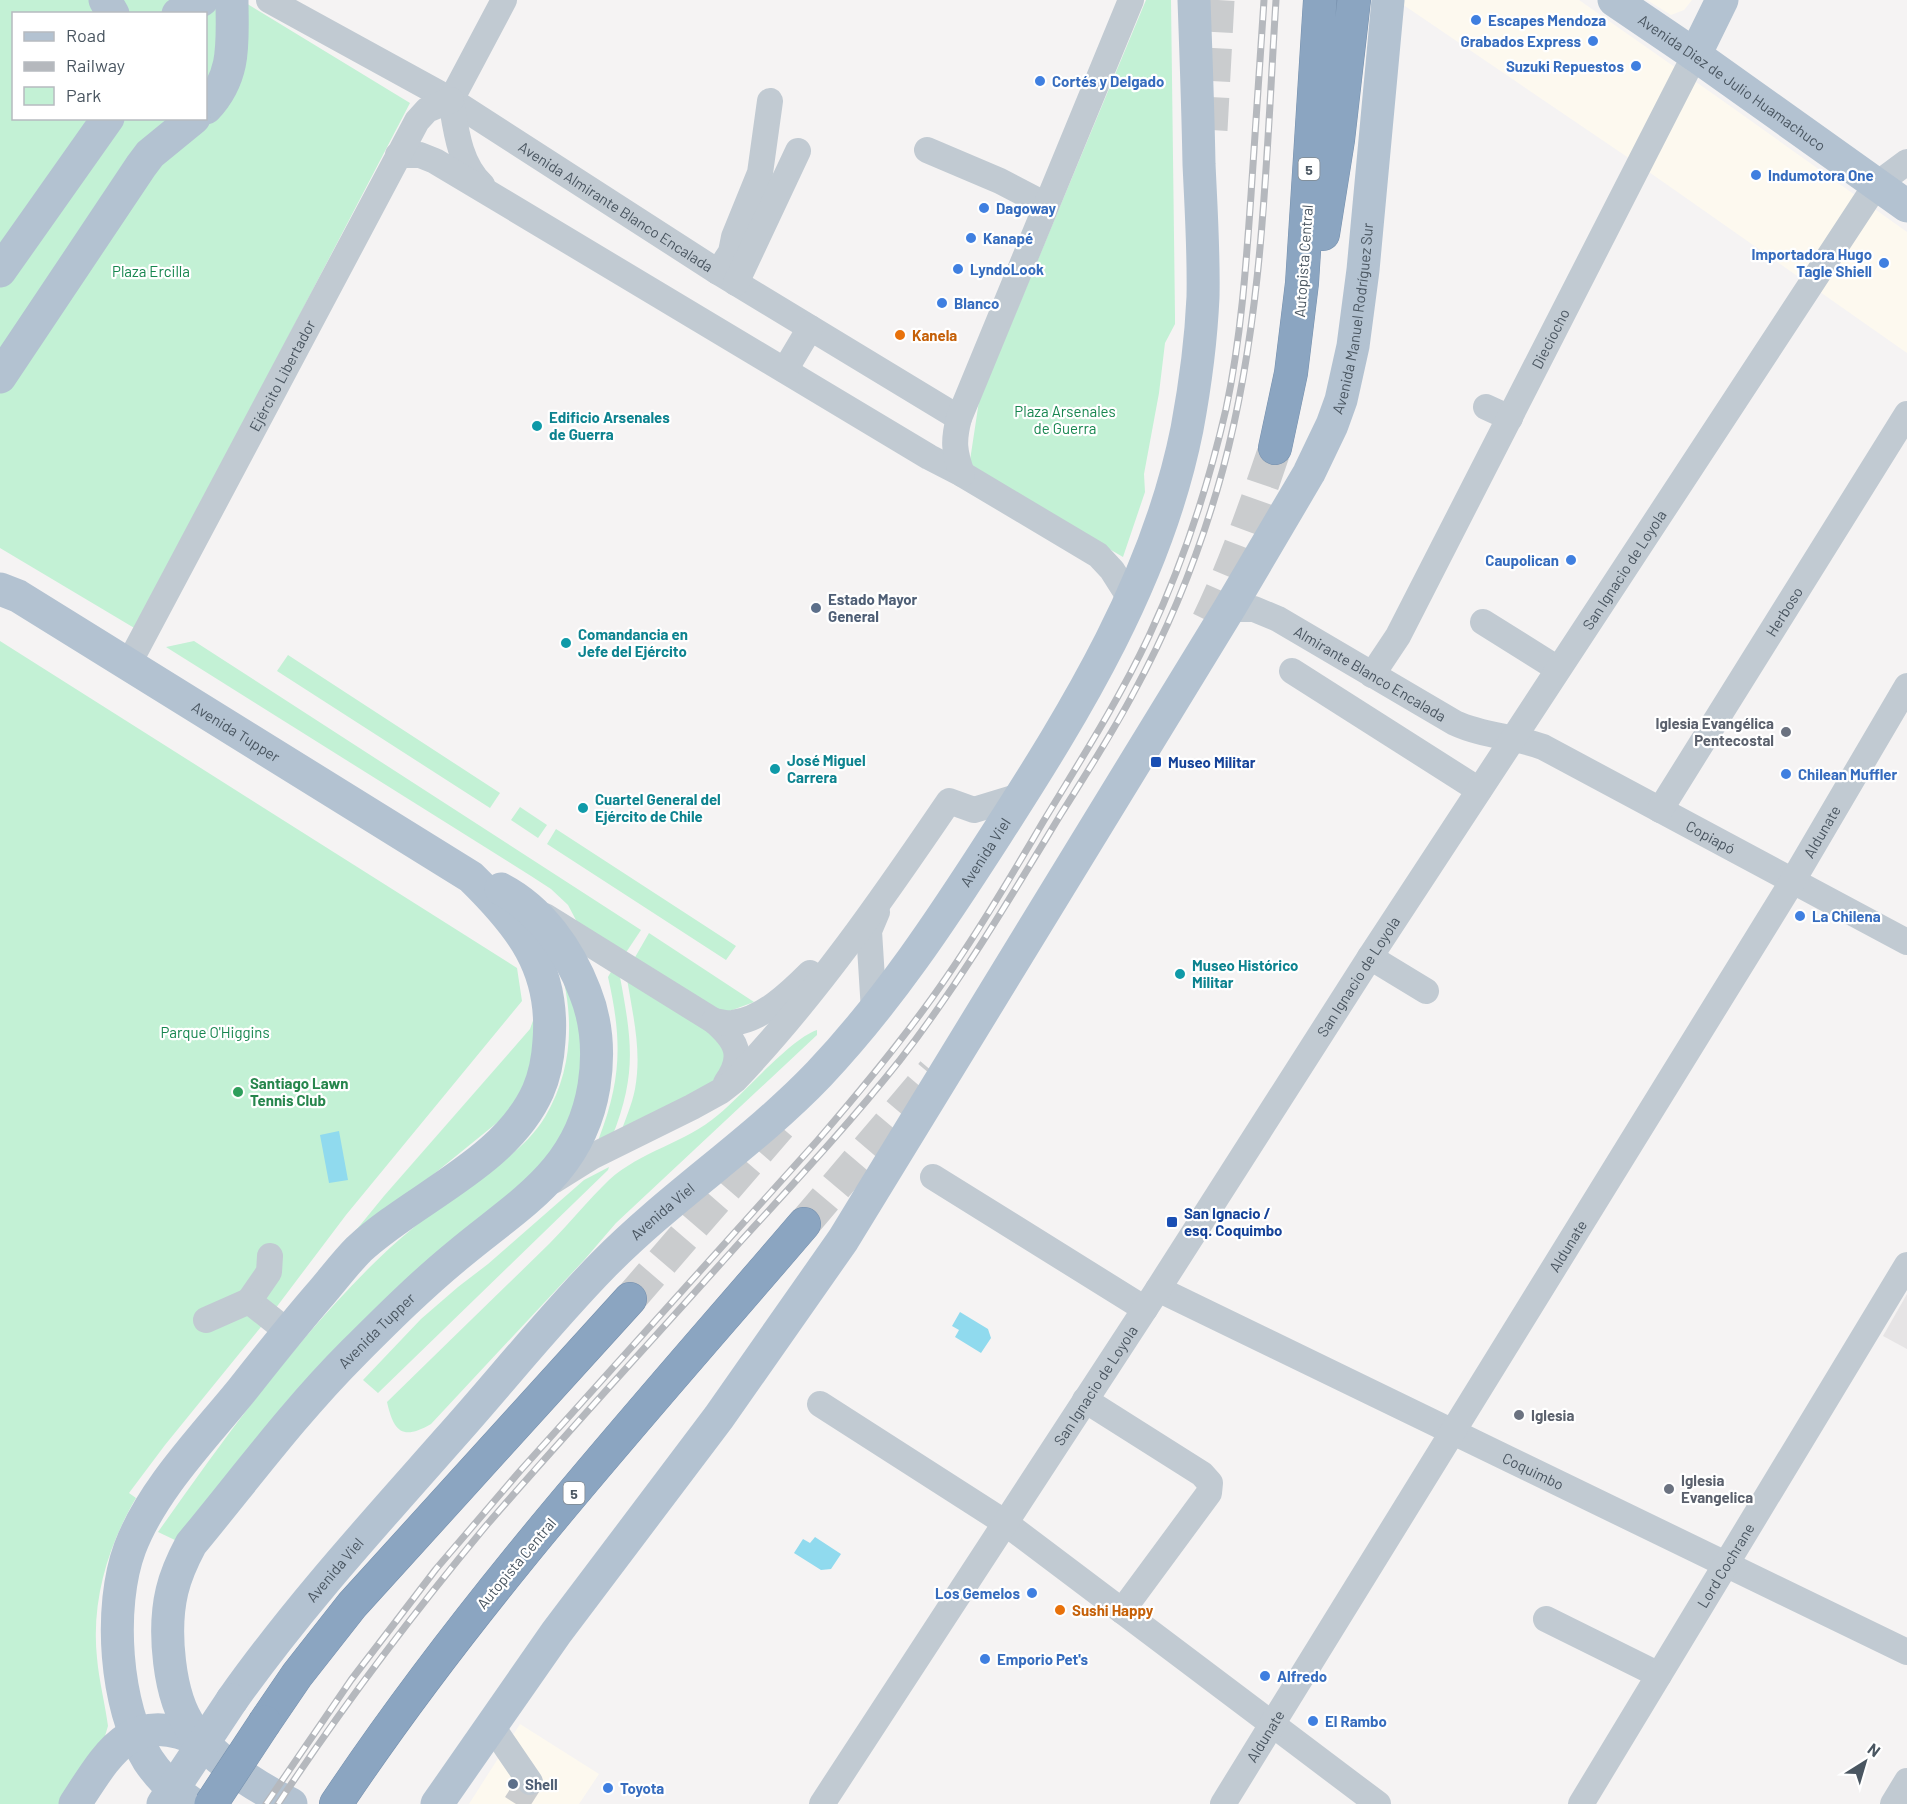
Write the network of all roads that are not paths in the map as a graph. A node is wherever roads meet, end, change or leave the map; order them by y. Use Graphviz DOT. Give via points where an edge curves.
graph roads {
  1 [pos="201,0"];
  2 [pos="232,0"];
  3 [pos="269,0"];
  4 [pos="504,0"];
  5 [pos="1131,0"];
  6 [pos="1194,0"];
  7 [pos="1320,0"];
  8 [pos="1354,0"];
  9 [pos="1388,0"];
  10 [pos="1614,0"];
  11 [pos="1722,0"];
  12 [pos="181,12"];
  13 [pos="1695,55"];
  14 [pos="451,100"];
  15 [pos="770,100"];
  16 [pos="207,107"];
  17 [pos="107,120"];
  18 [pos="192,120"];
  19 [pos="927,150"];
  20 [pos="798,151"];
  21 [pos="398,155"];
  22 [pos="1907,162"];
  23 [pos="1876,185"];
  24 [pos="492,195"];
  25 [pos="1046,205"];
  26 [pos="1907,206"];
  27 [pos="0,271"];
  28 [pos="727,278"];
  29 [pos="810,328"];
  30 [pos="1297,338"];
  31 [pos="784,370"];
  32 [pos="0,377"];
  33 [pos="1486,407"];
  34 [pos="1907,414"];
  35 [pos="959,417"];
  36 [pos="1510,418"];
  37 [pos="1275,448"];
  38 [pos="962,474"];
  39 [pos="6,587"];
  40 [pos="1131,600"];
  41 [pos="1229,609"];
  42 [pos="1483,622"];
  43 [pos="128,665"];
  44 [pos="1558,669"];
  45 [pos="1292,670"];
  46 [pos="1372,675"];
  47 [pos="1907,686"];
  48 [pos="1513,738"];
  49 [pos="1479,790"];
  50 [pos="1020,796"];
  51 [pos="1660,810"];
  52 [pos="471,877"];
  53 [pos="1792,882"];
  54 [pos="884,896"];
  55 [pos="517,898"];
  56 [pos="857,931"];
  57 [pos="1907,942"];
  58 [pos="1370,957"];
  59 [pos="1425,991"];
  60 [pos="874,1011"];
  61 [pos="714,1021"];
  62 [pos="721,1091"];
  63 [pos="933,1176"];
  64 [pos="538,1190"];
  65 [pos="804,1224"];
  66 [pos="270,1256"];
  67 [pos="1907,1265"];
  68 [pos="630,1299"];
  69 [pos="1152,1299"];
  70 [pos="249,1301"];
  71 [pos="206,1320"];
  72 [pos="288,1332"];
  73 [pos="1085,1400"];
  74 [pos="820,1404"];
  75 [pos="1454,1432"];
  76 [pos="1004,1522"];
  77 [pos="1726,1564"];
  78 [pos="1122,1611"];
  79 [pos="1546,1619"];
  80 [pos="1907,1652"];
  81 [pos="1659,1675"];
  82 [pos="1271,1723"];
  83 [pos="491,1725"];
  84 [pos="136,1734"];
  85 [pos="201,1741"];
  86 [pos="1907,1781"];
  87 [pos="530,1782"];
  88 [pos="75,1804"];
  89 [pos="163,1804"];
  90 [pos="193,1804"];
  91 [pos="211,1804"];
  92 [pos="291,1804"];
  93 [pos="336,1804"];
  94 [pos="437,1804"];
  95 [pos="822,1804"];
  96 [pos="1223,1804"];
  97 [pos="1378,1804"];
  98 [pos="1581,1804"];
  99 [pos="1893,1804"];
  1 -- 12 [label="main road"];
  2 -- 16 [label="main road" via="229,70"];
  3 -- 14 [label="street, Avenida Almirante Blanco Encalada"];
  4 -- 14 [label="street"];
  5 -- 25 [label="street"];
  6 -- 40 [label="main road" via="1203,255 1199,344 1175,479"];
  7 -- 30 [label="highway, Autopista Central / 5"];
  8 -- 30 [label="highway" via="1329,208"];
  9 -- 41 [label="main road, Avenida Manuel Rodríguez Sur" via="1363,270 1348,374 1322,448"];
  10 -- 13 [label="main road, Avenida Diez de Julio Huamachuco"];
  11 -- 13 [label="main road, Dieciocho"];
  13 -- 23 [label="main road, Avenida Diez de Julio Huamachuco"];
  13 -- 36 [label="street, Dieciocho"];
  14 -- 21 [label="street, Ejército Libertador" via="427,110"];
  14 -- 24 [label="street" via="459,147 476,179"];
  14 -- 28 [label="street, Avenida Almirante Blanco Encalada"];
  15 -- 28 [label="street" via="760,173 734,237"];
  17 -- 27 [label="main road"];
  18 -- 32 [label="main road" via="141,166"];
  19 -- 25 [label="street"];
  20 -- 28 [label="street"];
  21 -- 24 [label="street" via="435,160"];
  21 -- 43 [label="street, Ejército Libertador"];
  22 -- 23 [label="street, San Ignacio de Loyola"];
  23 -- 26 [label="main road, Avenida Diez de Julio Huamachuco"];
  23 -- 44 [label="street, San Ignacio de Loyola"];
  24 -- 31 [label="street"];
  25 -- 35 [label="street"];
  28 -- 29 [label="street, Avenida Almirante Blanco Encalada"];
  29 -- 31 [label="street"];
  29 -- 35 [label="street, Avenida Almirante Blanco Encalada"];
  30 -- 37 [label="highway, Autopista Central / 5"];
  31 -- 38 [label="street"];
  33 -- 36 [label="street"];
  34 -- 51 [label="street, Herboso"];
  35 -- 38 [label="street" via="954,451"];
  36 -- 46 [label="street, Dieciocho" via="1398,636"];
  38 -- 40 [label="street" via="1098,555"];
  39 -- 43 [label="main road, Avenida Tupper"];
  40 -- 50 [label="main road, Avenida Viel" via="1100,664"];
  41 -- 46 [label="street, Almirante Blanco Encalada" via="1254,609 1278,619"];
  41 -- 83 [label="main road" via="843,1240 719,1417"];
  42 -- 44 [label="street"];
  43 -- 52 [label="main road, Avenida Tupper"];
  44 -- 48 [label="street, San Ignacio de Loyola"];
  45 -- 49 [label="street"];
  46 -- 48 [label="street, Almirante Blanco Encalada" via="1469,729"];
  47 -- 53 [label="street, Aldunate"];
  48 -- 49 [label="street, San Ignacio de Loyola"];
  48 -- 51 [label="street, Copiapó" via="1543,747"];
  49 -- 58 [label="street, San Ignacio de Loyola"];
  50 -- 54 [label="street" via="974,810 949,801"];
  50 -- 60 [label="main road, Avenida Viel" via="933,932"];
  51 -- 53 [label="street, Copiapó"];
  52 -- 55 [label="main road, Avenida Tupper"];
  52 -- 72 [label="main road, Avenida Tupper" via="518,929 542,974 551,1018 546,1069 537,1093 504,1140 359,1249"];
  53 -- 57 [label="street, Copiapó"];
  53 -- 75 [label="street, Aldunate"];
  54 -- 56 [label="street"];
  54 -- 60 [label="street" via="869,931"];
  55 -- 61 [label="street"];
  55 -- 64 [label="main road, Avenida Tupper" via="551,931 574,968 592,1011 597,1047 592,1096 582,1131 558,1169"];
  56 -- 61 [label="street" via="773,1005 741,1021"];
  56 -- 62 [label="street" via="796,1011"];
  58 -- 59 [label="street"];
  58 -- 69 [label="street, San Ignacio de Loyola"];
  60 -- 89 [label="main road, Avenida Viel, bridge" via="804,1089 662,1209 585,1284 307,1600 258,1662"];
  61 -- 62 [label="street" via="736,1045 732,1075"];
  62 -- 64 [label="street" via="593,1156"];
  63 -- 69 [label="street, Coquimbo"];
  64 -- 85 [label="main road, Avenida Tupper" via="420,1287 329,1377 191,1544 172,1592 169,1652 180,1703"];
  65 -- 93 [label="highway, Autopista Central / 5" via="494,1587 412,1694"];
  66 -- 70 [label="street" via="269,1272"];
  67 -- 77 [label="street, Lord Cochrane"];
  68 -- 91 [label="highway, bridge" via="352,1605 297,1675"];
  69 -- 73 [label="street, San Ignacio de Loyola"];
  69 -- 75 [label="street, Coquimbo"];
  70 -- 71 [label="street"];
  70 -- 72 [label="street"];
  72 -- 84 [label="main road, Avenida Tupper" via="158,1496 129,1549 118,1599 118,1640 122,1684"];
  73 -- 76 [label="street, San Ignacio de Loyola"];
  73 -- 78 [label="street" via="1202,1474 1210,1483 1209,1493"];
  74 -- 76 [label="street"];
  75 -- 77 [label="street, Coquimbo"];
  75 -- 82 [label="street, Aldunate"];
  76 -- 78 [label="street"];
  76 -- 95 [label="street, San Ignacio de Loyola"];
  77 -- 80 [label="street, Coquimbo"];
  77 -- 81 [label="street, Lord Cochrane"];
  78 -- 82 [label="street"];
  79 -- 81 [label="street"];
  81 -- 98 [label="street, Lord Cochrane"];
  82 -- 96 [label="street, Aldunate"];
  82 -- 97 [label="street"];
  83 -- 87 [label="street"];
  83 -- 94 [label="main road"];
  84 -- 85 [label="main road" via="162,1730"];
  84 -- 88 [label="main road" via="111,1751"];
  84 -- 90 [label="main road, Avenida Tupper" via="158,1773"];
  85 -- 92 [label="main road, Avenida Tupper" via="240,1773"];
  86 -- 99 [label="street"];
}
